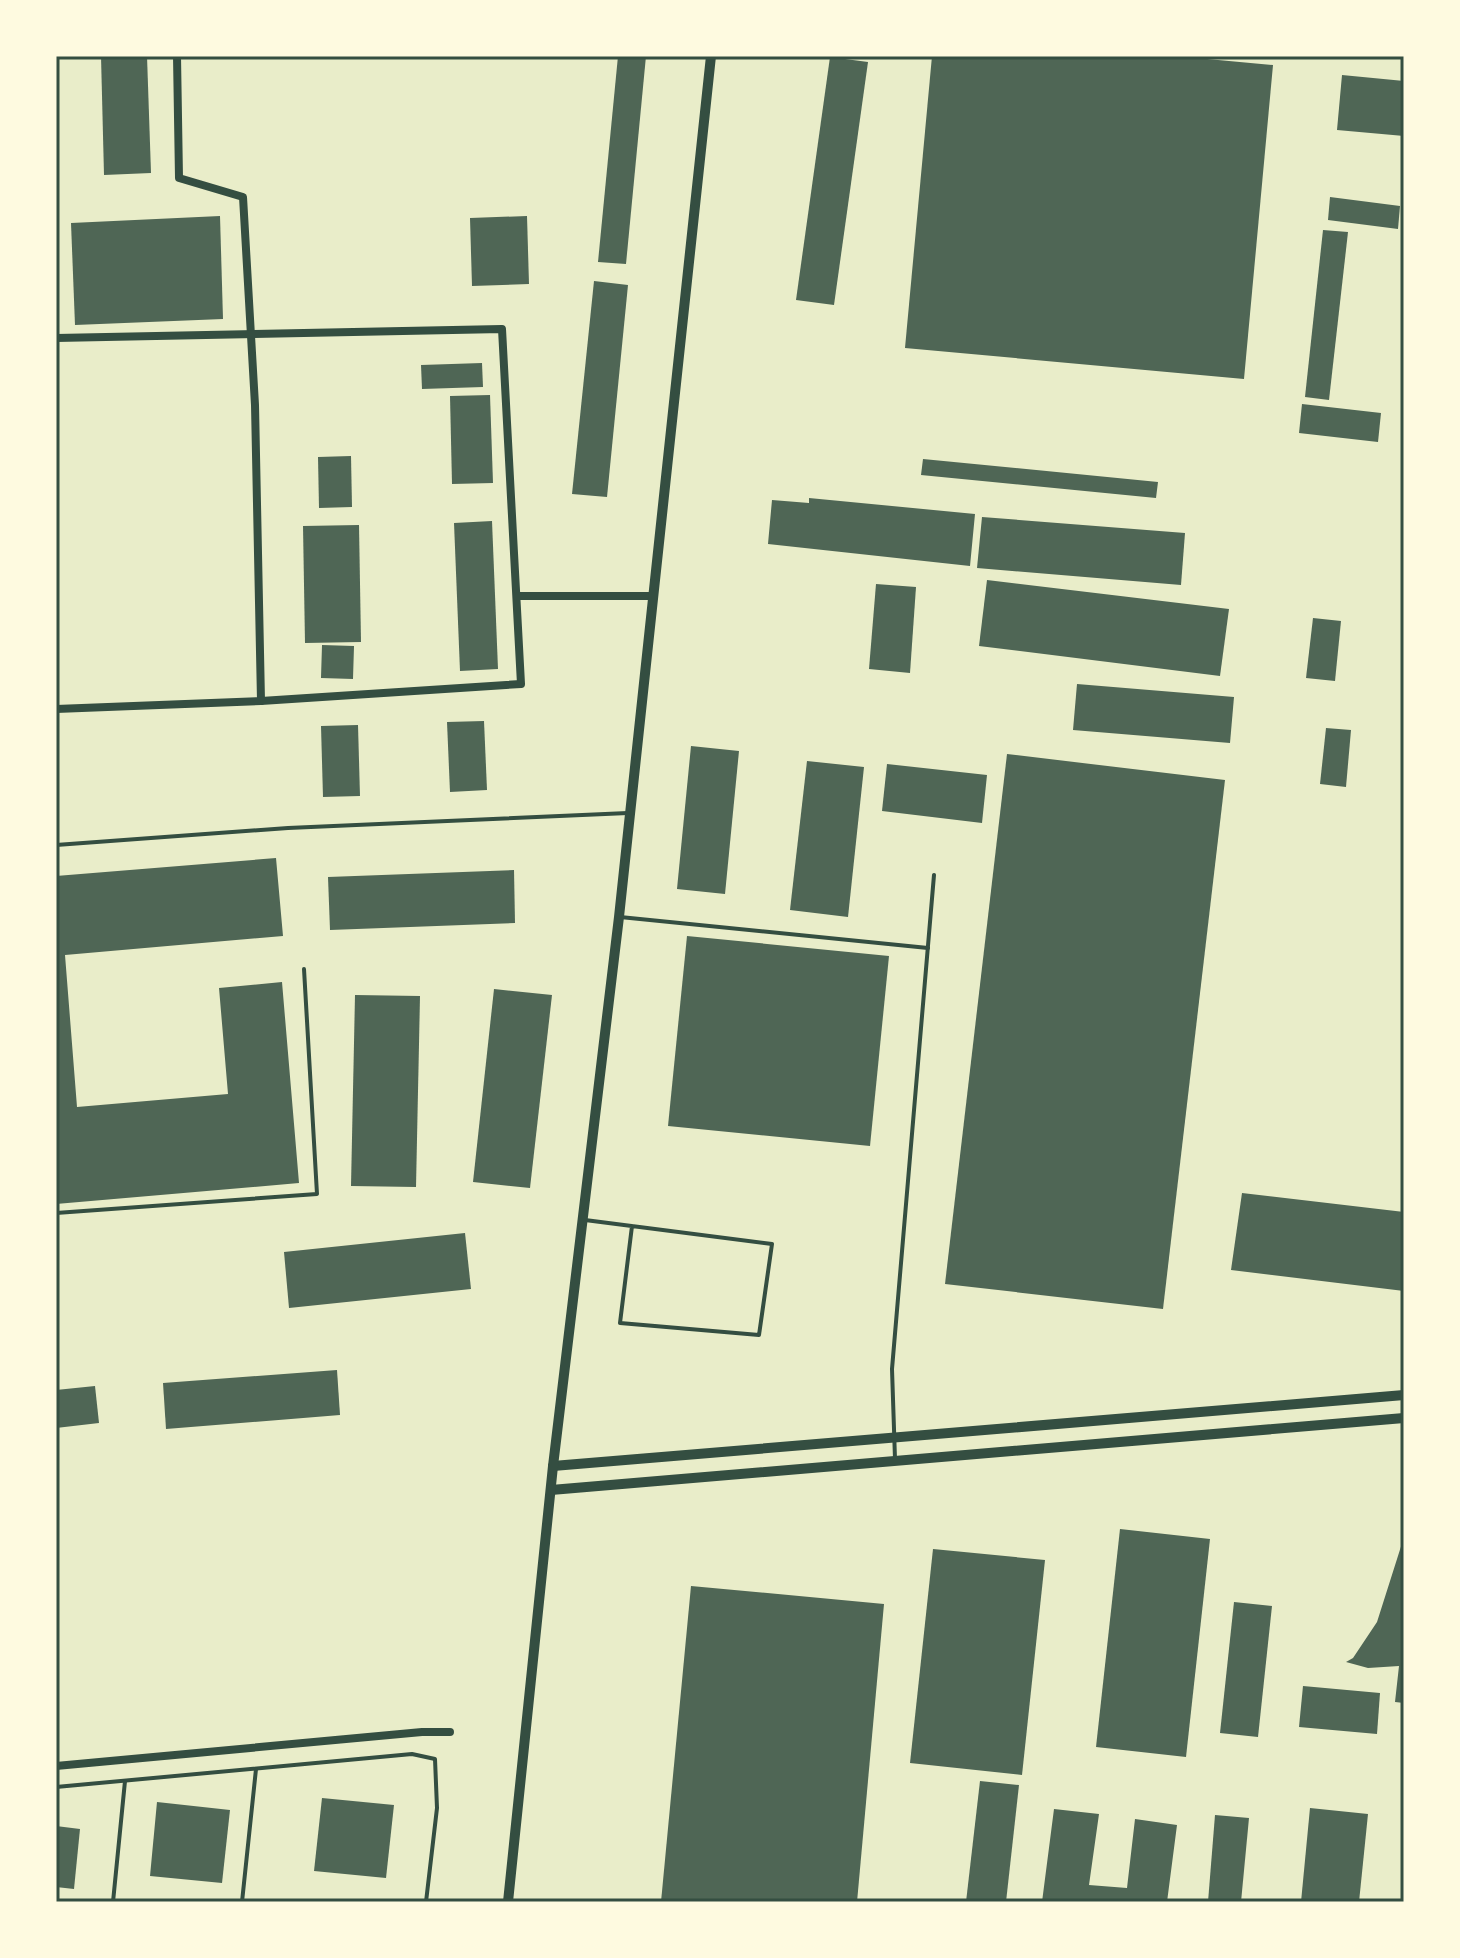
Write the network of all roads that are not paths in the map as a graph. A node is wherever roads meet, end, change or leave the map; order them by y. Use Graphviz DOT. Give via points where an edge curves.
graph roads {
  1 [pos="177,56"];
  2 [pos="711,56"];
  3 [pos="251,332"];
  4 [pos="56,338"];
  5 [pos="517,596"];
  6 [pos="653,596"];
  7 [pos="261,701"];
  8 [pos="56,709"];
  9 [pos="630,813"];
  10 [pos="56,845"];
  11 [pos="934,875"];
  12 [pos="619,917"];
  13 [pos="928,948"];
  14 [pos="304,969"];
  15 [pos="56,1213"];
  16 [pos="583,1219"];
  17 [pos="632,1226"];
  18 [pos="1404,1395"];
  19 [pos="1404,1418"];
  20 [pos="894,1438"];
  21 [pos="895,1459"];
  22 [pos="553,1466"];
  23 [pos="551,1490"];
  24 [pos="450,1732"];
  25 [pos="56,1766"];
  26 [pos="256,1769"];
  27 [pos="125,1781"];
  28 [pos="56,1787"];
  29 [pos="113,1902"];
  30 [pos="242,1902"];
  31 [pos="426,1902"];
  32 [pos="508,1902"];
  1 -- 3 [label="street" via="179,178 243,197"];
  2 -- 6 [label="street"];
  3 -- 4 [label="street"];
  3 -- 5 [label="street" via="502,329"];
  3 -- 7 [label="street"];
  5 -- 6 [label="street"];
  5 -- 7 [label="street" via="521,684"];
  6 -- 9 [label="street"];
  7 -- 8 [label="street"];
  9 -- 10 [label="lane" via="288,828"];
  9 -- 12 [label="street"];
  11 -- 13 [label="lane"];
  12 -- 13 [label="lane"];
  12 -- 16 [label="street"];
  13 -- 20 [label="lane" via="892,1369"];
  14 -- 15 [label="lane" via="317,1194"];
  16 -- 17 [label="lane"];
  16 -- 22 [label="street"];
  17 -- 17 [label="lane" via="772,1244 759,1335 620,1323"];
  18 -- 20 [label="street"];
  19 -- 21 [label="street"];
  20 -- 21 [label="lane"];
  20 -- 22 [label="street"];
  21 -- 23 [label="street"];
  22 -- 23 [label="street"];
  23 -- 32 [label="street"];
  24 -- 25 [label="street"];
  26 -- 27 [label="lane"];
  26 -- 30 [label="lane"];
  26 -- 31 [label="lane" via="412,1754 435,1759 437,1808"];
  27 -- 28 [label="lane"];
  27 -- 29 [label="lane"];
}
